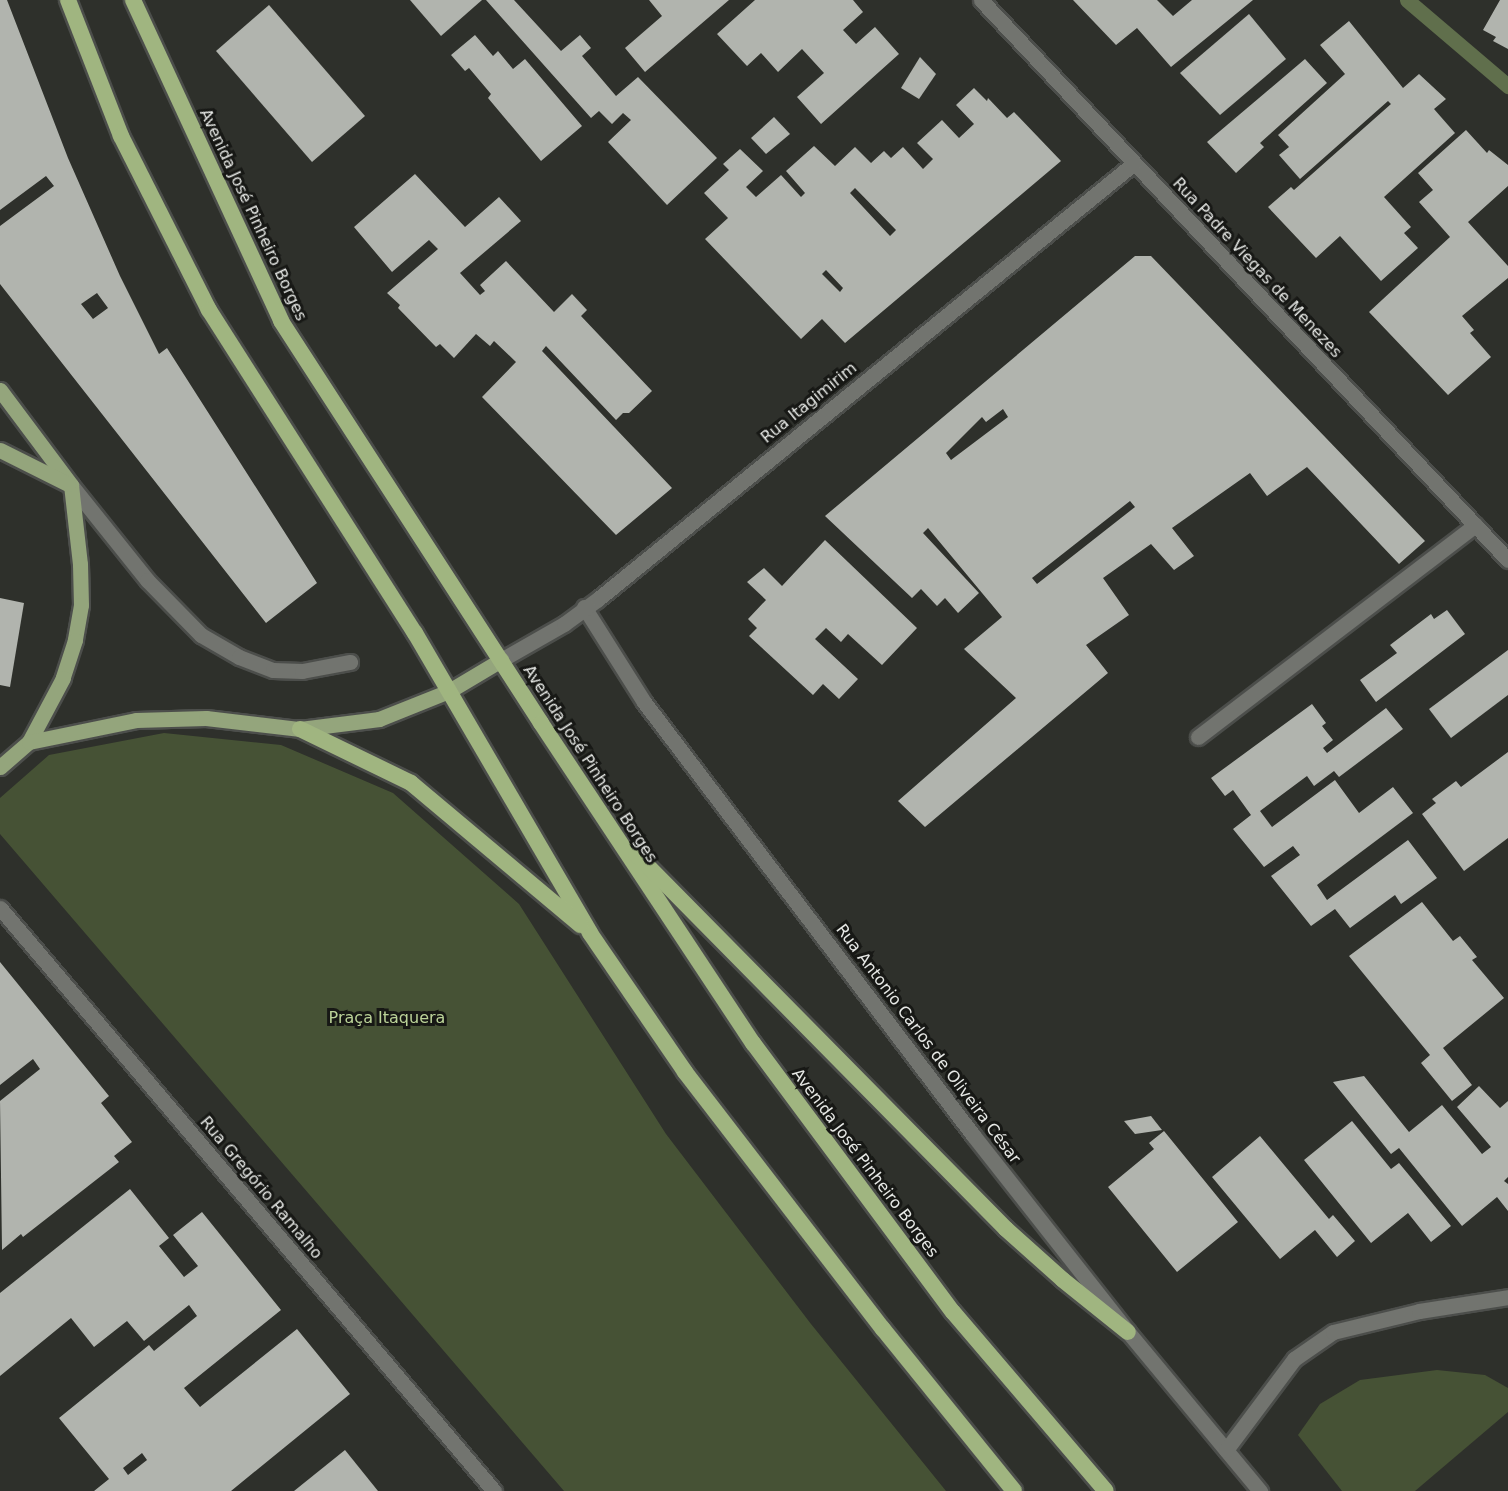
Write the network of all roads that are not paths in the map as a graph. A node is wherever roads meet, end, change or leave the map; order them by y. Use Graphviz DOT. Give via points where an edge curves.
graph roads {
  1 [pos="68,0"];
  2 [pos="133,0"];
  3 [pos="981,0"];
  4 [pos="1133,164"];
  5 [pos="0,390"];
  6 [pos="0,450"];
  7 [pos="71,485"];
  8 [pos="1475,525"];
  9 [pos="1508,560"];
  10 [pos="584,607"];
  11 [pos="501,660"];
  12 [pos="350,662"];
  13 [pos="449,691"];
  14 [pos="300,729"];
  15 [pos="1198,737"];
  16 [pos="29,742"];
  17 [pos="0,767"];
  18 [pos="606,822"];
  19 [pos="0,908"];
  20 [pos="590,933"];
  21 [pos="1508,1297"];
  22 [pos="1128,1332"];
  23 [pos="1227,1450"];
  24 [pos="494,1491"];
  25 [pos="1014,1491"];
  26 [pos="1106,1491"];
  27 [pos="1260,1491"];
  1 -- 13 [label="highway" via="121,136 209,310"];
  2 -- 11 [label="highway, Avenida José Pinheiro Borges" via="281,321"];
  3 -- 4 [label="street, Rua Padre Viegas de Menezes"];
  4 -- 8 [label="street, Rua Padre Viegas de Menezes"];
  4 -- 10 [label="street, Rua Itagimirim"];
  5 -- 7 [label="main road"];
  6 -- 7 [label="main road"];
  7 -- 12 [label="street" via="147,580 201,635 239,657 273,670 303,671"];
  7 -- 16 [label="main road" via="81,605 63,678"];
  8 -- 9 [label="street, Rua Padre Viegas de Menezes"];
  8 -- 15 [label="street"];
  10 -- 11 [label="street, Rua Itagimirim" via="564,624"];
  10 -- 22 [label="street, Rua Antonio Carlos de Oliveira César" via="644,702"];
  11 -- 13 [label="main road"];
  11 -- 18 [label="highway, Avenida José Pinheiro Borges"];
  13 -- 14 [label="main road" via="379,718"];
  13 -- 20 [label="highway"];
  14 -- 16 [label="main road" via="206,718 136,720"];
  14 -- 20 [label="highway" via="411,783"];
  16 -- 17 [label="main road"];
  18 -- 22 [label="highway" via="1006,1229"];
  18 -- 26 [label="highway, Avenida José Pinheiro Borges" via="753,1043 952,1312"];
  19 -- 24 [label="street, Rua Gregório Ramalho"];
  20 -- 25 [label="highway" via="685,1072"];
  21 -- 23 [label="street" via="1419,1311 1333,1332 1294,1359"];
  22 -- 23 [label="street, Rua Antonio Carlos de Oliveira César"];
  23 -- 27 [label="street, Rua Antonio Carlos de Oliveira César"];
}
